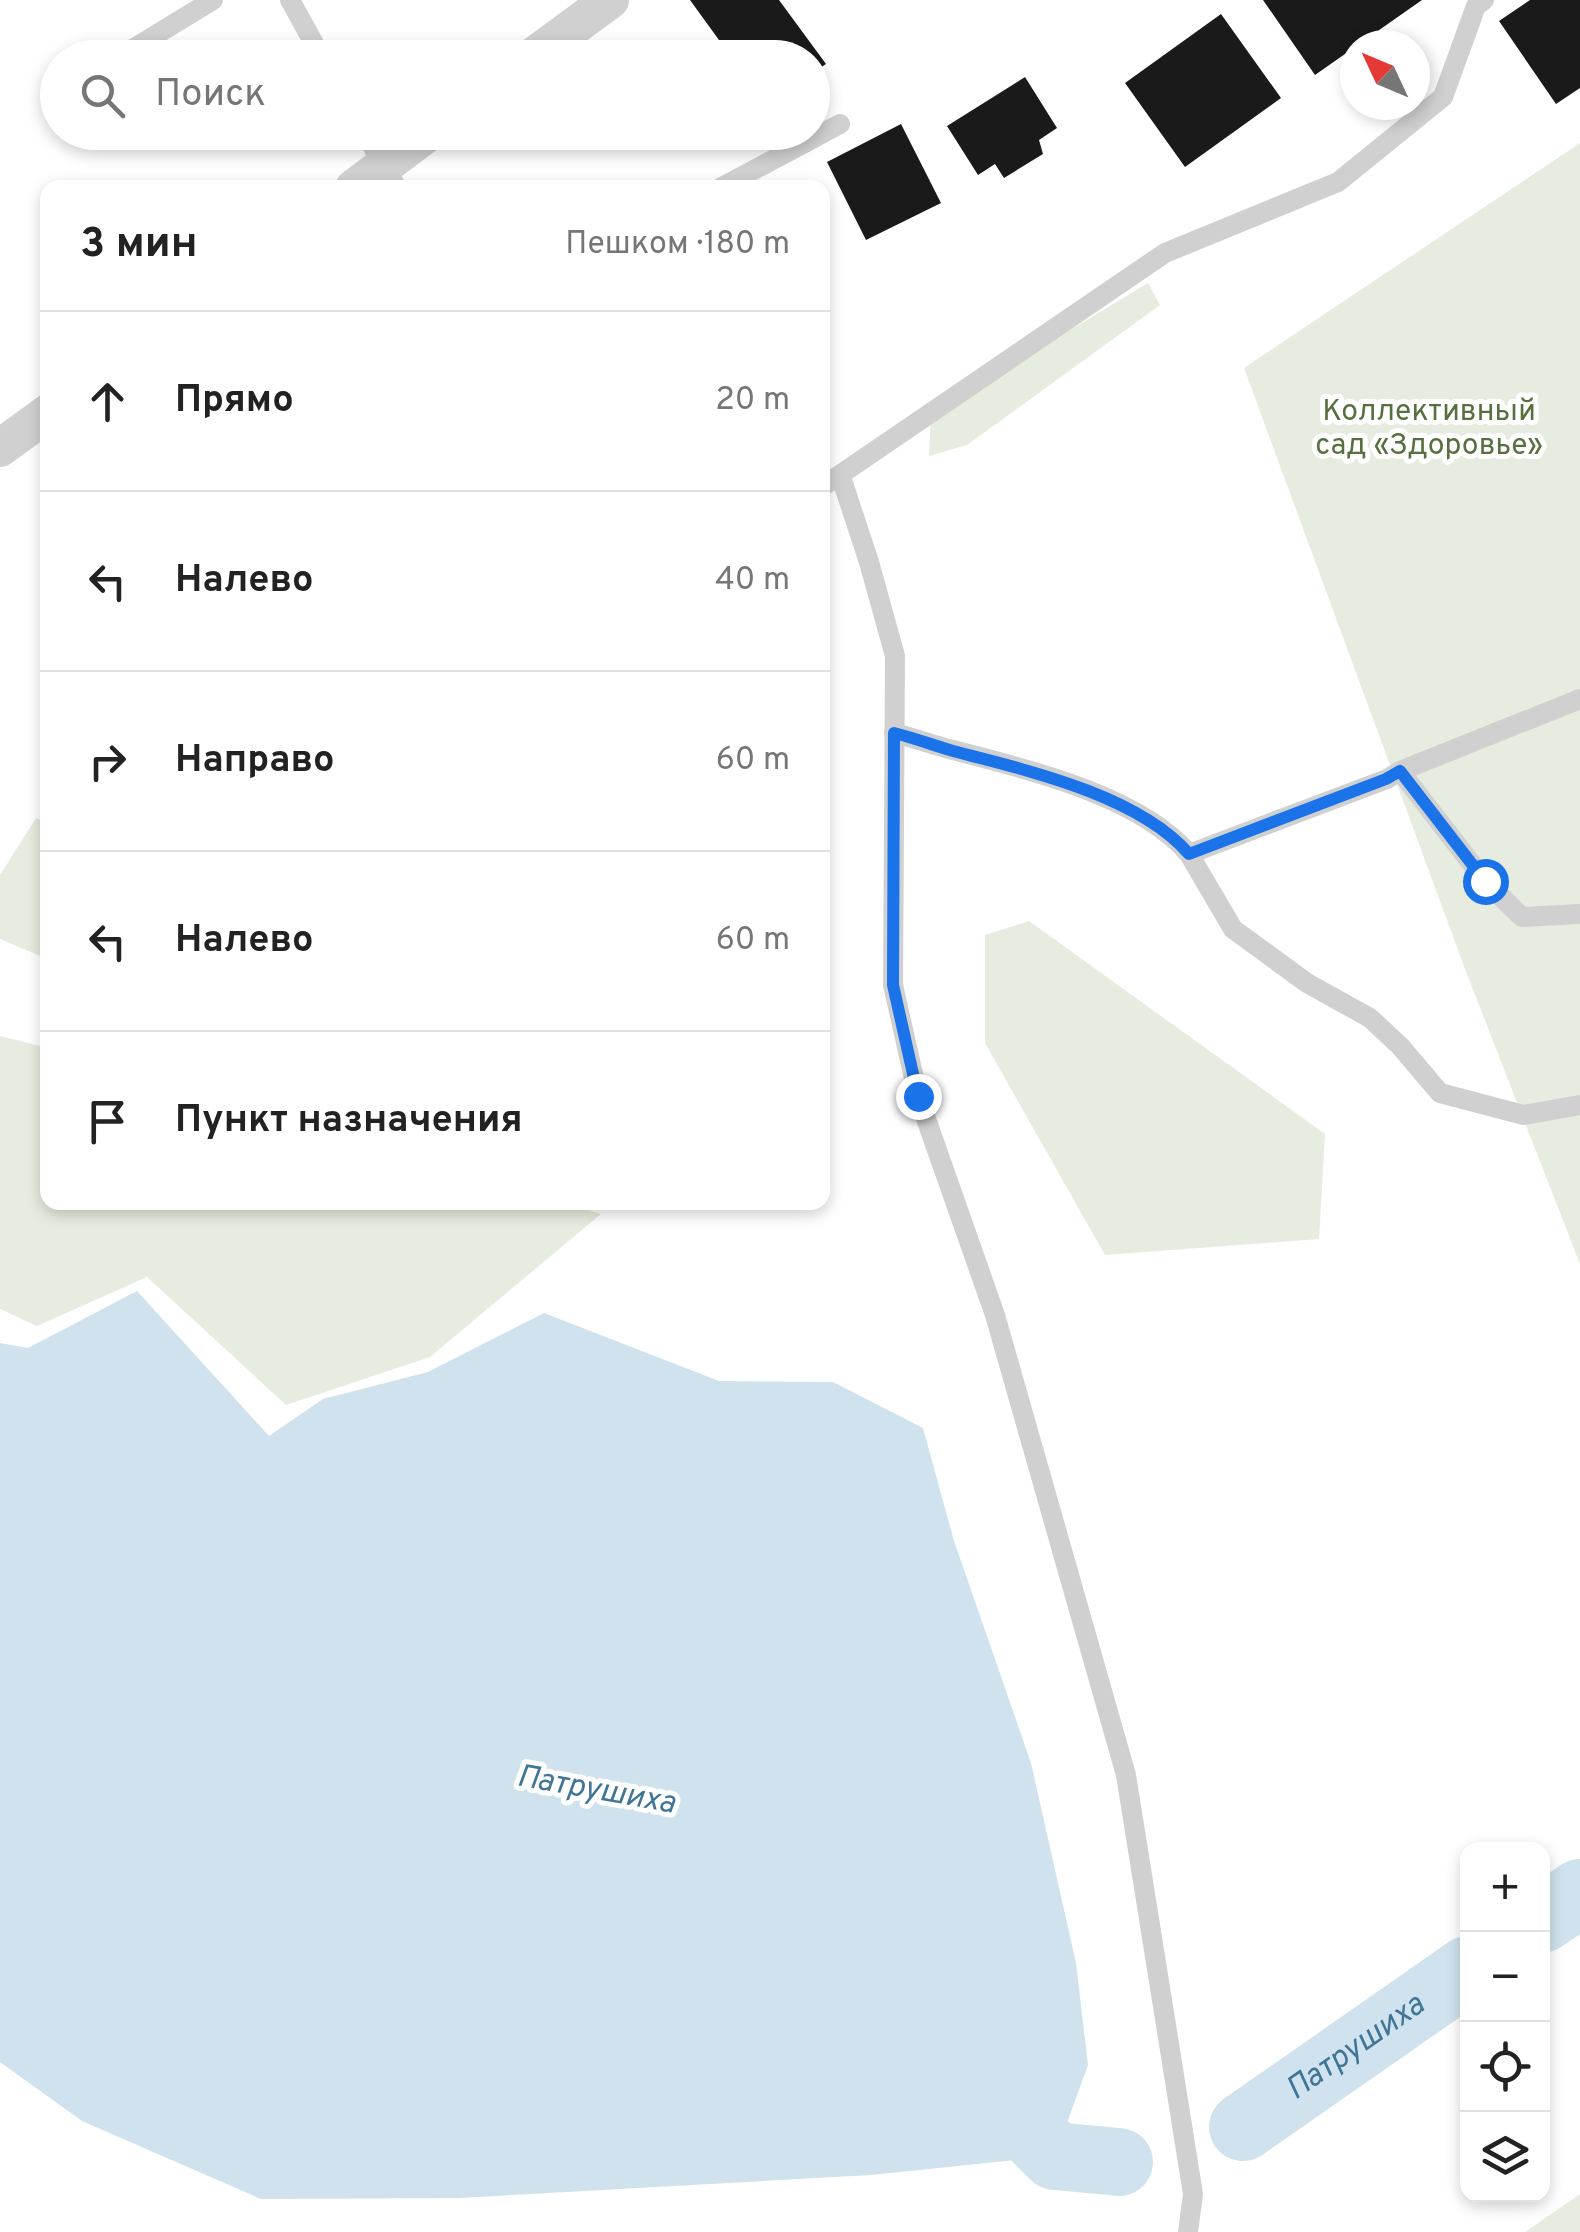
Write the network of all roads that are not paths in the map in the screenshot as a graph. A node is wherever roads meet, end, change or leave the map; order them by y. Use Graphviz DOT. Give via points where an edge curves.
graph roads {
  1 [pos="213,0"];
  2 [pos="290,0"];
  3 [pos="610,0"];
  4 [pos="1484,0"];
  5 [pos="147,40"];
  6 [pos="312,40"];
  7 [pos="556,40"];
  8 [pos="840,124"];
  9 [pos="830,129"];
  10 [pos="369,150"];
  11 [pos="410,150"];
  12 [pos="791,150"];
  13 [pos="378,180"];
  14 [pos="735,180"];
  15 [pos="40,419"];
  16 [pos="0,448"];
  17 [pos="832,482"];
  18 [pos="1580,700"];
  19 [pos="894,733"];
  20 [pos="1400,771"];
  21 [pos="1189,854"];
  22 [pos="1580,914"];
  23 [pos="1580,1105"];
  24 [pos="1188,2232"];
  1 -- 5 [label="lane"];
  2 -- 6 [label="lane"];
  3 -- 7 [label="street"];
  4 -- 17 [label="lane" via="1476,6 1443,97 1338,182 1165,254"];
  8 -- 9 [label="lane"];
  10 -- 13 [label="lane"];
  11 -- 13 [label="street"];
  12 -- 14 [label="lane"];
  15 -- 16 [label="street"];
  17 -- 19 [label="lane" via="869,562 895,656"];
  18 -- 20 [label="lane"];
  19 -- 21 [label="lane" via="1124,805"];
  19 -- 24 [label="lane" via="893,985 918,1096 995,1315 1126,1775 1194,2194"];
  20 -- 21 [label="lane"];
  20 -- 22 [label="lane" via="1485,881 1522,917"];
  21 -- 23 [label="lane" via="1233,929 1370,1018 1440,1093 1524,1115"];
}
